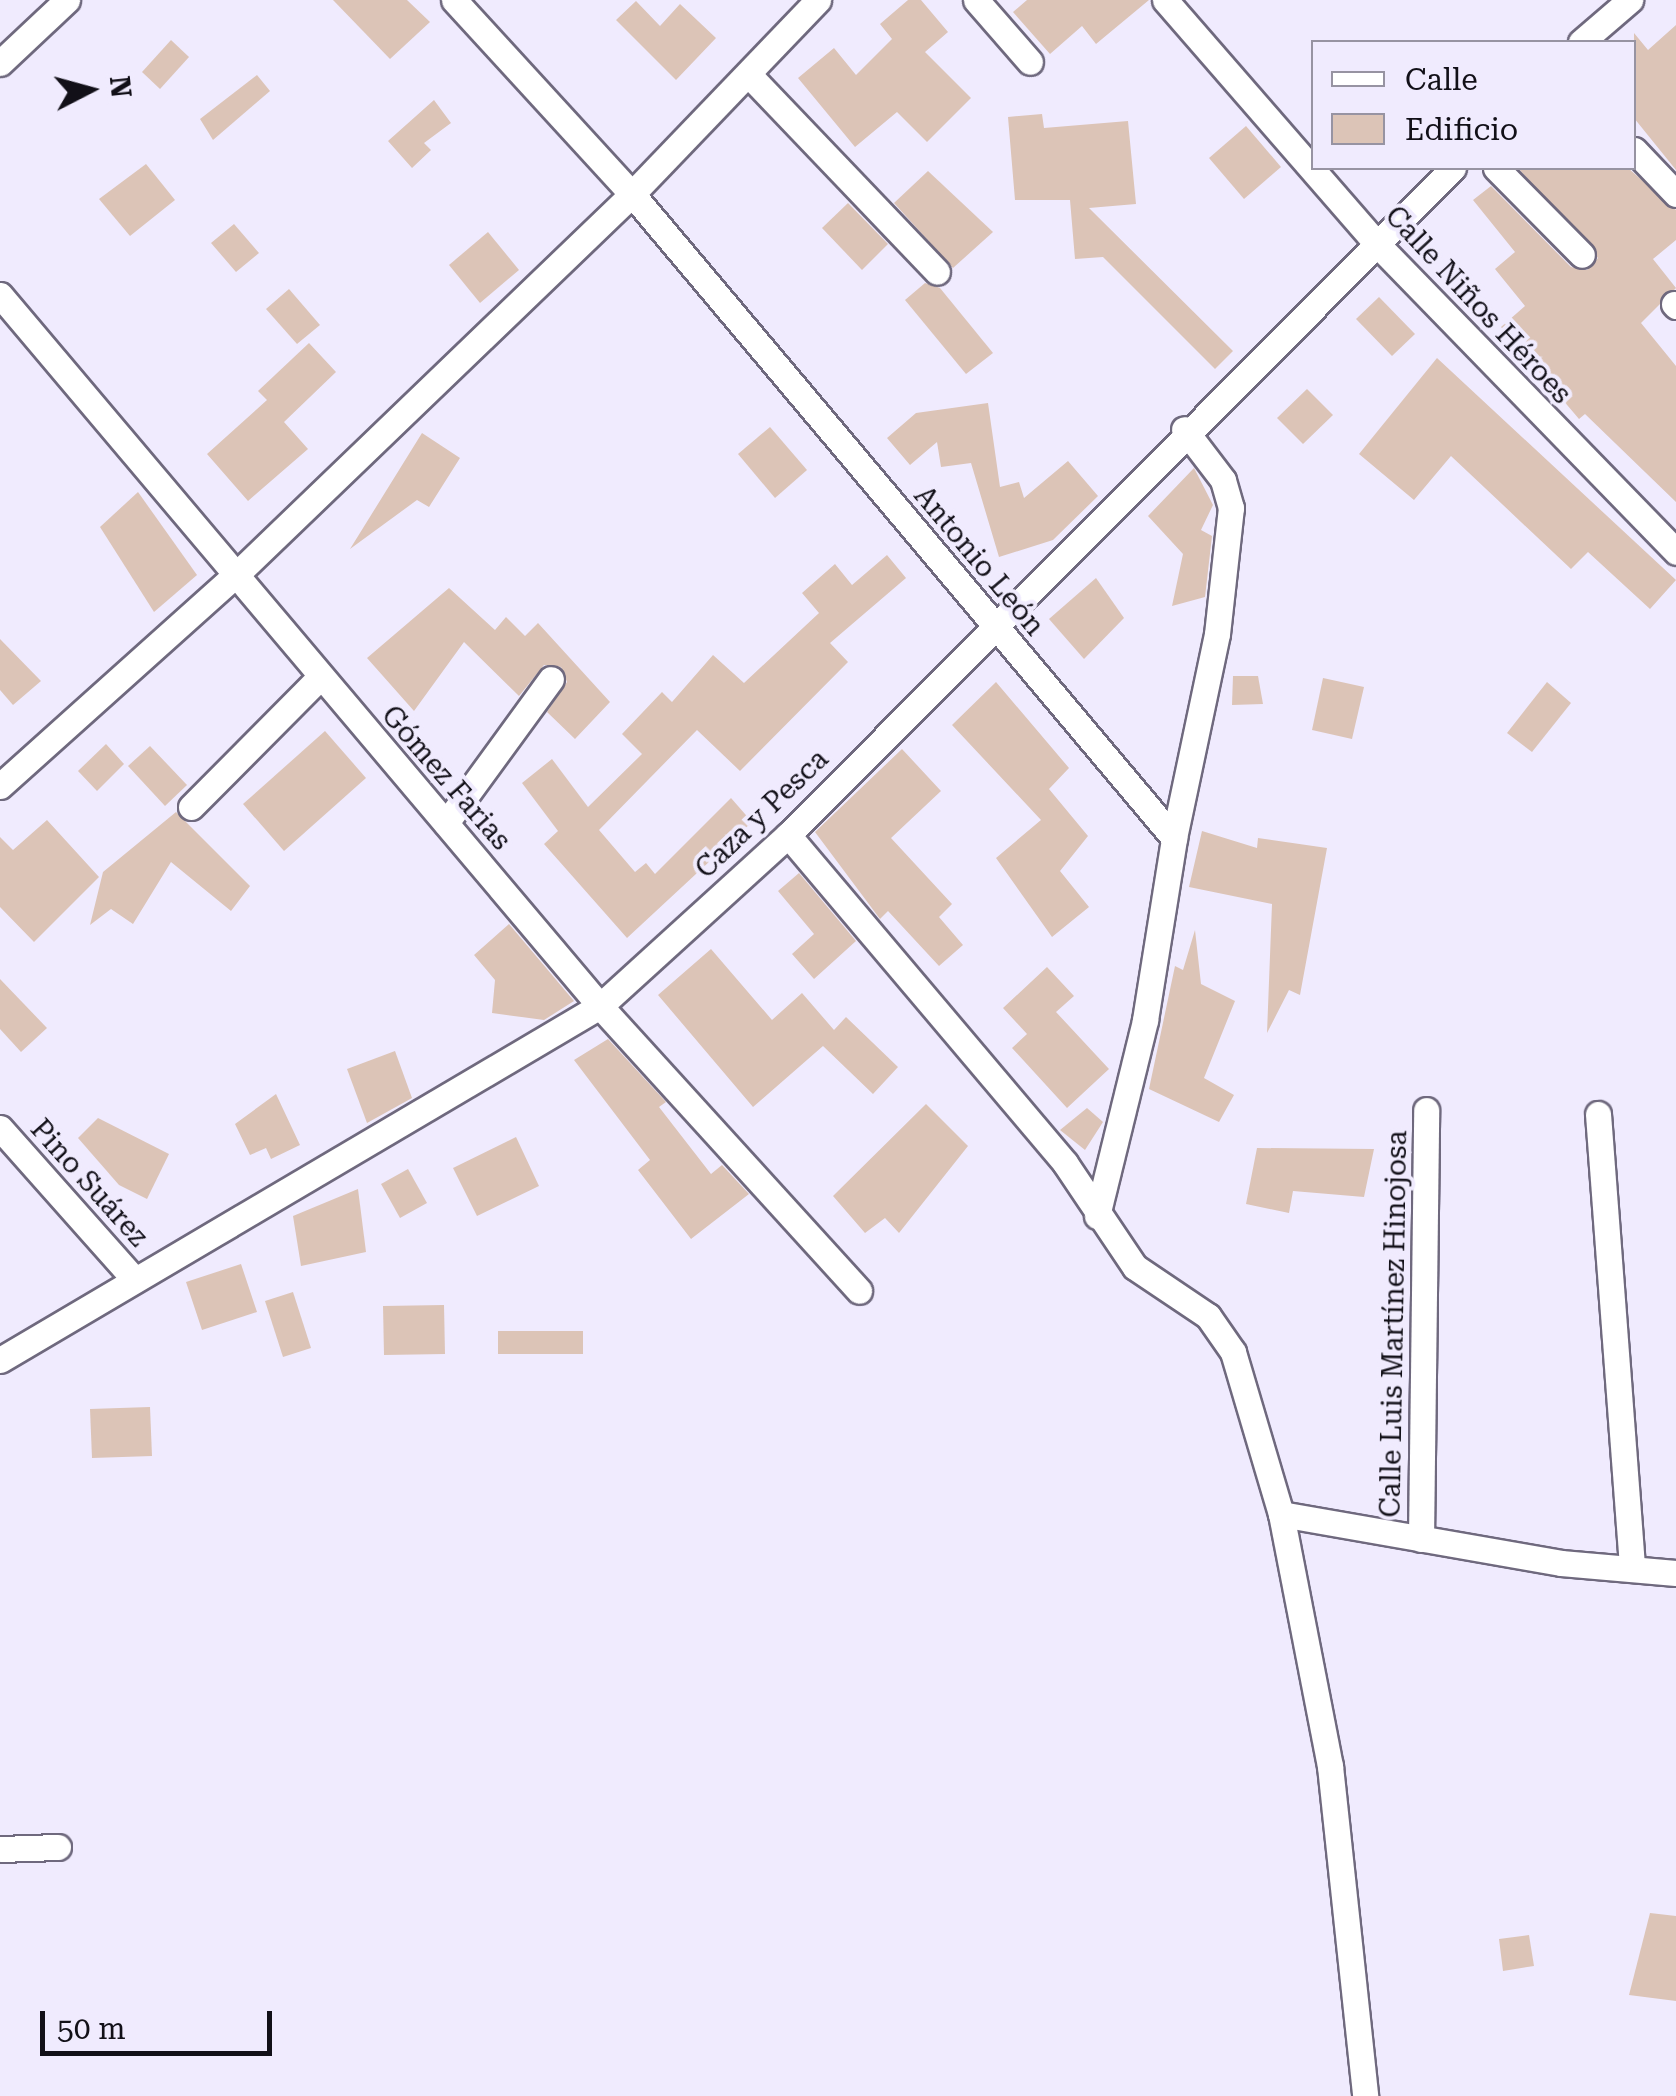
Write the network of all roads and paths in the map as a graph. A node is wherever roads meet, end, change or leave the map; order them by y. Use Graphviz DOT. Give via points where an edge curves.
graph roads {
  1 [pos="67,0"];
  2 [pos="454,0"];
  3 [pos="818,0"];
  4 [pos="976,0"];
  5 [pos="1166,0"];
  6 [pos="1630,0"];
  7 [pos="1583,40"];
  8 [pos="1030,62"];
  9 [pos="0,63"];
  10 [pos="749,75"];
  11 [pos="1636,152"];
  12 [pos="1311,167"];
  13 [pos="1314,170"];
  14 [pos="1452,170"];
  15 [pos="1498,170"];
  16 [pos="632,194"];
  17 [pos="1676,194"];
  18 [pos="1376,242"];
  19 [pos="1582,254"];
  20 [pos="938,272"];
  21 [pos="0,295"];
  22 [pos="1184,429"];
  23 [pos="1676,552"];
  24 [pos="240,572"];
  25 [pos="991,625"];
  26 [pos="320,677"];
  27 [pos="551,679"];
  28 [pos="0,786"];
  29 [pos="191,806"];
  30 [pos="446,823"];
  31 [pos="788,835"];
  32 [pos="1174,838"];
  33 [pos="600,1006"];
  34 [pos="1426,1110"];
  35 [pos="1598,1114"];
  36 [pos="0,1128"];
  37 [pos="1097,1216"];
  38 [pos="133,1278"];
  39 [pos="859,1292"];
  40 [pos="0,1360"];
  41 [pos="1282,1514"];
  42 [pos="1421,1539"];
  43 [pos="1632,1569"];
  44 [pos="1676,1573"];
  45 [pos="58,1847"];
  46 [pos="0,1849"];
  47 [pos="1365,2096"];
  1 -- 9 [label="street"];
  2 -- 16 [label="street, Antonio León"];
  3 -- 10 [label="street"];
  4 -- 8 [label="street"];
  5 -- 12 [label="street, Calle Niños Héroes"];
  6 -- 7 [label="street"];
  10 -- 16 [label="street"];
  10 -- 20 [label="street"];
  11 -- 17 [label="street"];
  13 -- 18 [label="street, Calle Niños Héroes"];
  14 -- 18 [label="street, Caza y Pesca"];
  15 -- 19 [label="street"];
  16 -- 24 [label="street"];
  16 -- 25 [label="street, Antonio León"];
  18 -- 22 [label="street, Caza y Pesca"];
  18 -- 23 [label="street, Calle Niños Héroes"];
  21 -- 24 [label="street, Gómez Farias"];
  22 -- 25 [label="street, Caza y Pesca"];
  22 -- 32 [label="street" via="1223,480 1231,508 1217,634"];
  24 -- 26 [label="street, Gómez Farias"];
  24 -- 28 [label="street"];
  25 -- 31 [label="street, Caza y Pesca"];
  25 -- 32 [label="street, Antonio León"];
  26 -- 29 [label="street"];
  26 -- 30 [label="street, Gómez Farias"];
  27 -- 30 [label="street"];
  30 -- 33 [label="street, Gómez Farias"];
  31 -- 33 [label="street, Caza y Pesca"];
  31 -- 37 [label="street" via="1066,1164"];
  32 -- 37 [label="street" via="1145,1020"];
  33 -- 38 [label="street, Caza y Pesca"];
  33 -- 39 [label="street, Gómez Farias"];
  34 -- 42 [label="street, Calle Luis Martínez Hinojosa"];
  35 -- 43 [label="street"];
  36 -- 38 [label="street, Pino Suárez"];
  37 -- 41 [label="street" via="1135,1268 1208,1316 1233,1352"];
  38 -- 40 [label="street, Caza y Pesca"];
  41 -- 42 [label="street"];
  41 -- 47 [label="street" via="1330,1766"];
  42 -- 43 [label="street"];
  43 -- 44 [label="street"];
  45 -- 46 [label="street"];
}
